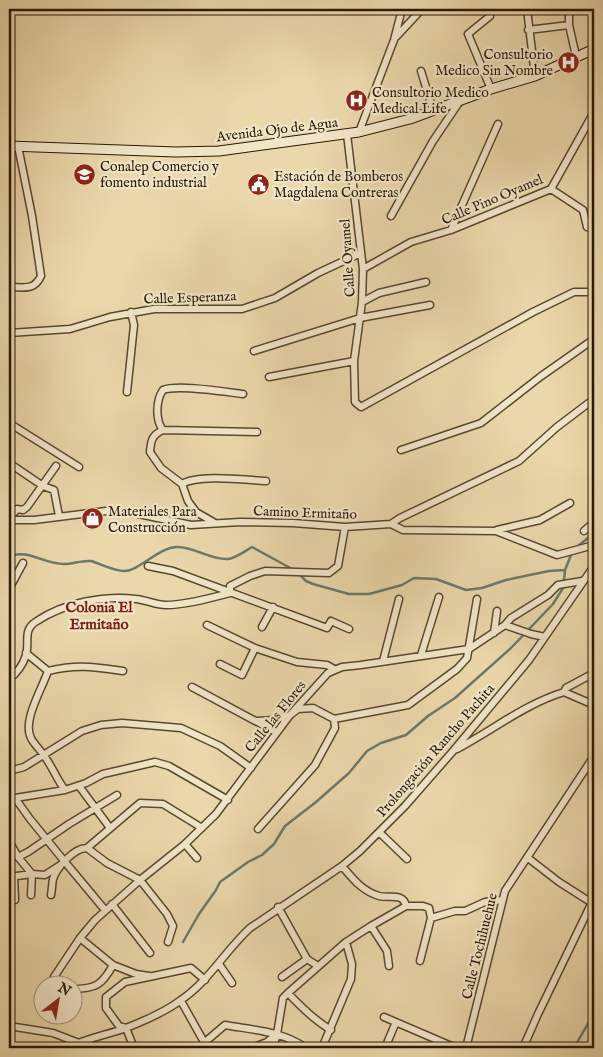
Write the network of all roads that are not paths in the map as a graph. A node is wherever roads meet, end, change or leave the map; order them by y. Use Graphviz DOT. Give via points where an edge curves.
graph roads {
  1 [pos="402,9"];
  2 [pos="422,9"];
  3 [pos="527,9"];
  4 [pos="569,9"];
  5 [pos="490,16"];
  6 [pos="569,25"];
  7 [pos="528,30"];
  8 [pos="394,40"];
  9 [pos="594,49"];
  10 [pos="576,56"];
  11 [pos="421,71"];
  12 [pos="535,76"];
  13 [pos="491,88"];
  14 [pos="461,100"];
  15 [pos="433,110"];
  16 [pos="594,112"];
  17 [pos="498,124"];
  18 [pos="359,132"];
  19 [pos="347,134"];
  20 [pos="13,146"];
  21 [pos="551,189"];
  22 [pos="391,216"];
  23 [pos="594,229"];
  24 [pos="451,230"];
  25 [pos="361,253"];
  26 [pos="363,269"];
  27 [pos="426,282"];
  28 [pos="9,287"];
  29 [pos="594,292"];
  30 [pos="362,302"];
  31 [pos="430,305"];
  32 [pos="131,312"];
  33 [pos="360,318"];
  34 [pos="9,333"];
  35 [pos="594,338"];
  36 [pos="254,351"];
  37 [pos="354,361"];
  38 [pos="269,377"];
  39 [pos="127,392"];
  40 [pos="243,394"];
  41 [pos="594,398"];
  42 [pos="9,423"];
  43 [pos="164,430"];
  44 [pos="257,432"];
  45 [pos="401,450"];
  46 [pos="9,464"];
  47 [pos="56,466"];
  48 [pos="78,467"];
  49 [pos="266,481"];
  50 [pos="182,484"];
  51 [pos="42,486"];
  52 [pos="570,503"];
  53 [pos="59,516"];
  54 [pos="9,520"];
  55 [pos="594,522"];
  56 [pos="216,523"];
  57 [pos="391,524"];
  58 [pos="345,527"];
  59 [pos="496,530"];
  60 [pos="584,531"];
  61 [pos="594,545"];
  62 [pos="24,563"];
  63 [pos="148,566"];
  64 [pos="594,566"];
  65 [pos="582,582"];
  66 [pos="9,589"];
  67 [pos="230,593"];
  68 [pos="439,597"];
  69 [pos="399,599"];
  70 [pos="477,599"];
  71 [pos="273,607"];
  72 [pos="498,611"];
  73 [pos="206,625"];
  74 [pos="505,625"];
  75 [pos="262,627"];
  76 [pos="349,629"];
  77 [pos="494,633"];
  78 [pos="545,637"];
  79 [pos="255,648"];
  80 [pos="469,649"];
  81 [pos="26,654"];
  82 [pos="421,655"];
  83 [pos="383,661"];
  84 [pos="220,664"];
  85 [pos="9,667"];
  86 [pos="334,669"];
  87 [pos="48,671"];
  88 [pos="123,671"];
  89 [pos="594,673"];
  90 [pos="11,677"];
  91 [pos="192,686"];
  92 [pos="564,692"];
  93 [pos="594,705"];
  94 [pos="290,715"];
  95 [pos="334,719"];
  96 [pos="257,720"];
  97 [pos="276,732"];
  98 [pos="454,750"];
  99 [pos="44,755"];
  100 [pos="594,756"];
  101 [pos="250,768"];
  102 [pos="9,771"];
  103 [pos="79,786"];
  104 [pos="65,790"];
  105 [pos="116,795"];
  106 [pos="12,799"];
  107 [pos="228,800"];
  108 [pos="95,807"];
  109 [pos="110,828"];
  110 [pos="202,828"];
  111 [pos="258,829"];
  112 [pos="379,832"];
  113 [pos="47,840"];
  114 [pos="9,841"];
  115 [pos="185,844"];
  116 [pos="86,848"];
  117 [pos="18,857"];
  118 [pos="197,858"];
  119 [pos="528,858"];
  120 [pos="407,859"];
  121 [pos="65,862"];
  122 [pos="342,866"];
  123 [pos="32,874"];
  124 [pos="11,876"];
  125 [pos="140,880"];
  126 [pos="31,894"];
  127 [pos="51,895"];
  128 [pos="15,900"];
  129 [pos="502,900"];
  130 [pos="593,900"];
  131 [pos="112,904"];
  132 [pos="406,906"];
  133 [pos="278,907"];
  134 [pos="105,910"];
  135 [pos="431,918"];
  136 [pos="371,926"];
  137 [pos="80,938"];
  138 [pos="168,942"];
  139 [pos="346,942"];
  140 [pos="150,954"];
  141 [pos="307,959"];
  142 [pos="420,961"];
  143 [pos="219,964"];
  144 [pos="113,966"];
  145 [pos="318,966"];
  146 [pos="389,966"];
  147 [pos="56,974"];
  148 [pos="153,977"];
  149 [pos="282,977"];
  150 [pos="206,980"];
  151 [pos="232,984"];
  152 [pos="82,989"];
  153 [pos="288,993"];
  154 [pos="181,1000"];
  155 [pos="384,1016"];
  156 [pos="396,1022"];
  157 [pos="9,1026"];
  158 [pos="126,1028"];
  159 [pos="331,1030"];
  160 [pos="277,1034"];
  161 [pos="204,1042"];
  162 [pos="80,1045"];
  163 [pos="68,1048"];
  164 [pos="134,1048"];
  165 [pos="198,1048"];
  166 [pos="252,1048"];
  167 [pos="272,1048"];
  168 [pos="306,1048"];
  169 [pos="322,1048"];
  170 [pos="385,1048"];
  171 [pos="456,1048"];
  172 [pos="466,1048"];
  173 [pos="523,1048"];
  1 -- 8 [label="street"];
  2 -- 8 [label="street"];
  3 -- 7 [label="street"];
  4 -- 6 [label="street"];
  5 -- 13 [label="street" via="468,34"];
  6 -- 7 [label="street"];
  6 -- 10 [label="street"];
  7 -- 12 [label="street"];
  8 -- 18 [label="street"];
  9 -- 10 [label="street, Avenida Ojo de Agua"];
  10 -- 12 [label="street, Avenida Ojo de Agua"];
  11 -- 15 [label="street"];
  12 -- 13 [label="street, Avenida Ojo de Agua"];
  13 -- 14 [label="street, Avenida Ojo de Agua"];
  14 -- 15 [label="street, Avenida Ojo de Agua"];
  14 -- 22 [label="street" via="433,141"];
  15 -- 18 [label="street, Avenida Ojo de Agua"];
  16 -- 21 [label="street, Calle Pino Oyamel"];
  17 -- 24 [label="street"];
  18 -- 19 [label="street, Avenida Ojo de Agua"];
  19 -- 20 [label="street, Avenida Ojo de Agua" via="219,151"];
  19 -- 25 [label="street, Calle Oyamel"];
  20 -- 28 [label="street" via="32,216 41,276 38,284 32,287"];
  21 -- 23 [label="street" via="583,210 586,227"];
  21 -- 24 [label="street, Calle Pino Oyamel"];
  24 -- 26 [label="street, Calle Pino Oyamel" via="411,242"];
  25 -- 26 [label="street, Calle Oyamel"];
  25 -- 32 [label="street, Calle Esperanza" via="275,298 242,309 176,308"];
  26 -- 30 [label="street, Calle Oyamel"];
  27 -- 30 [label="street" via="379,293"];
  29 -- 37 [label="street, Calle Oyamel" via="574,292 533,312 361,407 355,402"];
  30 -- 33 [label="street, Calle Oyamel"];
  31 -- 33 [label="street"];
  32 -- 34 [label="street, Calle Esperanza" via="70,329"];
  32 -- 39 [label="street" via="134,325"];
  33 -- 36 [label="street"];
  33 -- 37 [label="street, Calle Oyamel"];
  35 -- 45 [label="street" via="481,423"];
  37 -- 38 [label="street"];
  40 -- 43 [label="street" via="167,388 159,399 158,413 158,421"];
  41 -- 57 [label="street" via="519,461"];
  42 -- 48 [label="street"];
  43 -- 44 [label="street"];
  43 -- 50 [label="street" via="152,438 150,452 161,468"];
  46 -- 51 [label="street"];
  47 -- 51 [label="street"];
  49 -- 50 [label="street" via="216,479"];
  50 -- 56 [label="street" via="196,512"];
  51 -- 53 [label="street" via="54,490"];
  51 -- 54 [label="street" via="27,507 23,510 17,508"];
  52 -- 59 [label="street" via="540,520"];
  53 -- 54 [label="street, Camino Ermitaño"];
  53 -- 56 [label="street, Camino Ermitaño" via="106,511 134,513 191,525"];
  55 -- 60 [label="street"];
  56 -- 58 [label="street, Camino Ermitaño"];
  57 -- 58 [label="street, Camino Ermitaño"];
  57 -- 59 [label="street, Camino Ermitaño" via="403,530"];
  58 -- 67 [label="street" via="338,566 329,573 265,571 230,586"];
  59 -- 61 [label="street, Camino Ermitaño" via="557,555"];
  62 -- 66 [label="street"];
  63 -- 67 [label="street"];
  64 -- 65 [label="street, Prolongación Rancho Pachita"];
  65 -- 74 [label="street" via="558,585"];
  65 -- 78 [label="street, Prolongación Rancho Pachita"];
  67 -- 71 [label="street"];
  67 -- 81 [label="street" via="165,605 115,598 57,611 29,628"];
  68 -- 82 [label="street"];
  69 -- 83 [label="street"];
  70 -- 80 [label="street"];
  71 -- 75 [label="street"];
  71 -- 76 [label="street" via="327,628 331,621"];
  72 -- 77 [label="street"];
  73 -- 79 [label="street"];
  74 -- 77 [label="street"];
  74 -- 78 [label="street"];
  77 -- 80 [label="street"];
  78 -- 98 [label="street, Prolongación Rancho Pachita"];
  79 -- 84 [label="street" via="242,675"];
  79 -- 86 [label="street" via="297,662 327,665"];
  80 -- 82 [label="street"];
  80 -- 95 [label="street" via="467,658 458,669 408,705"];
  81 -- 87 [label="street"];
  81 -- 90 [label="street" via="19,670"];
  82 -- 83 [label="street"];
  83 -- 86 [label="street"];
  85 -- 90 [label="street"];
  86 -- 94 [label="street, Calle las Flores"];
  87 -- 88 [label="street" via="70,666"];
  87 -- 99 [label="street" via="28,724 30,736"];
  89 -- 92 [label="street"];
  91 -- 96 [label="street"];
  92 -- 93 [label="street"];
  92 -- 98 [label="street" via="537,702"];
  94 -- 95 [label="street" via="298,709 313,708"];
  94 -- 96 [label="street" via="275,720"];
  94 -- 97 [label="street, Calle las Flores"];
  95 -- 111 [label="street" via="336,728 315,765"];
  96 -- 97 [label="street"];
  97 -- 101 [label="street, Calle las Flores"];
  98 -- 112 [label="street, Prolongación Rancho Pachita"];
  99 -- 101 [label="street" via="82,731 100,725 146,724 181,728 220,746"];
  99 -- 102 [label="street" via="24,767"];
  99 -- 104 [label="street"];
  100 -- 119 [label="street, Calle Tochihuehue"];
  101 -- 107 [label="street, Calle las Flores"];
  103 -- 104 [label="street"];
  103 -- 107 [label="street" via="103,774 155,762"];
  103 -- 108 [label="street"];
  104 -- 106 [label="street"];
  105 -- 108 [label="street"];
  106 -- 113 [label="street"];
  107 -- 110 [label="street, Calle las Flores"];
  108 -- 109 [label="street"];
  108 -- 113 [label="street"];
  109 -- 110 [label="street" via="140,803 163,804"];
  109 -- 116 [label="street"];
  110 -- 115 [label="street, Calle las Flores"];
  112 -- 120 [label="street"];
  112 -- 122 [label="street, Prolongación Rancho Pachita"];
  113 -- 117 [label="street"];
  113 -- 121 [label="street"];
  114 -- 117 [label="street"];
  115 -- 118 [label="street"];
  115 -- 125 [label="street, Calle las Flores"];
  116 -- 121 [label="street" via="80,848"];
  116 -- 125 [label="street"];
  117 -- 123 [label="street"];
  119 -- 129 [label="street, Calle Tochihuehue"];
  119 -- 130 [label="street" via="559,882"];
  121 -- 123 [label="street" via="45,875"];
  121 -- 127 [label="street" via="54,878"];
  121 -- 134 [label="street"];
  122 -- 132 [label="street" via="368,893 400,897"];
  122 -- 133 [label="street, Prolongación Rancho Pachita"];
  123 -- 124 [label="street"];
  123 -- 126 [label="street"];
  124 -- 128 [label="street"];
  125 -- 131 [label="street, Calle las Flores"];
  125 -- 138 [label="street" via="173,926"];
  129 -- 135 [label="street"];
  129 -- 172 [label="street, Calle Tochihuehue"];
  130 -- 173 [label="street"];
  131 -- 134 [label="street, Calle las Flores"];
  131 -- 140 [label="street"];
  132 -- 135 [label="street" via="429,908"];
  132 -- 136 [label="street"];
  133 -- 141 [label="street"];
  133 -- 143 [label="street, Prolongación Rancho Pachita" via="239,938"];
  134 -- 137 [label="street, Calle las Flores"];
  135 -- 142 [label="street"];
  136 -- 139 [label="street"];
  136 -- 146 [label="street" via="387,951"];
  137 -- 144 [label="street"];
  137 -- 147 [label="street, Calle las Flores"];
  139 -- 145 [label="street"];
  139 -- 159 [label="street" via="352,964 351,979"];
  141 -- 145 [label="street"];
  141 -- 149 [label="street"];
  143 -- 150 [label="street, Prolongación Rancho Pachita"];
  143 -- 151 [label="street"];
  144 -- 148 [label="street"];
  144 -- 152 [label="street" via="103,982"];
  145 -- 153 [label="street"];
  148 -- 150 [label="street" via="191,968"];
  148 -- 158 [label="street" via="126,982 106,997 106,1008 118,1026"];
  150 -- 154 [label="street, Prolongación Rancho Pachita"];
  153 -- 159 [label="street"];
  153 -- 160 [label="street" via="283,998"];
  154 -- 158 [label="street, Prolongación Rancho Pachita"];
  154 -- 161 [label="street"];
  155 -- 156 [label="street"];
  156 -- 170 [label="street"];
  156 -- 171 [label="street"];
  157 -- 162 [label="street" via="53,1033"];
  158 -- 162 [label="street, Prolongación Rancho Pachita"];
  158 -- 164 [label="street"];
  159 -- 169 [label="street"];
  160 -- 161 [label="street" via="225,1025"];
  160 -- 166 [label="street"];
  160 -- 167 [label="street"];
  160 -- 168 [label="street"];
  161 -- 165 [label="street"];
  162 -- 163 [label="street, Prolongación Rancho Pachita"];
}
